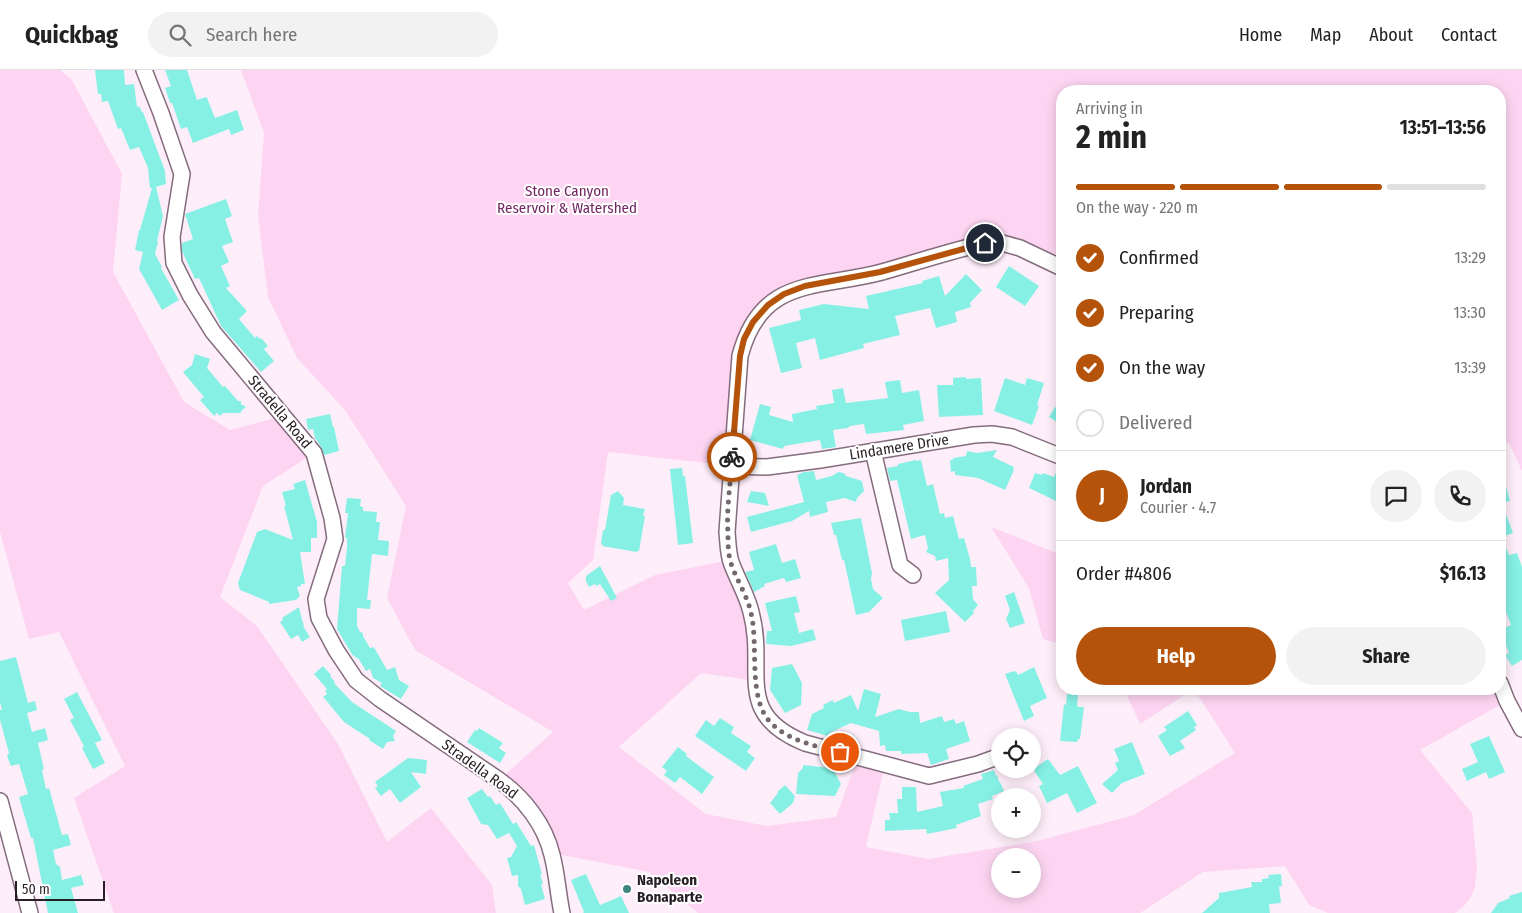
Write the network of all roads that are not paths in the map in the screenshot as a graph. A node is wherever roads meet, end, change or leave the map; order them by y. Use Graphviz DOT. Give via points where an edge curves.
graph roads {
  1 [pos="144,70"];
  2 [pos="1056,265"];
  3 [pos="873,451"];
  4 [pos="1056,455"];
  5 [pos="732,466"];
  6 [pos="913,575"];
  7 [pos="1505,695"];
  8 [pos="1522,729"];
  9 [pos="991,759"];
  10 [pos="0,801"];
  11 [pos="30,913"];
  12 [pos="562,913"];
  1 -- 12 [label="street, Stradella Road" via="182,174 172,237 174,264 213,332 314,453 335,539 316,599 319,618 356,680 500,780 526,805 539,824 552,854"];
  2 -- 5 [label="street" via="1020,248 985,243 880,272 805,286 784,294 768,305 744,339"];
  3 -- 4 [label="street, Lindamere Drive" via="992,434 1012,437"];
  3 -- 5 [label="street, Lindamere Drive" via="767,467"];
  3 -- 6 [label="street" via="900,565"];
  5 -- 9 [label="street" via="727,532 730,560 751,612 756,690 760,707 770,723 805,743 929,776"];
  7 -- 8 [label="street"];
  10 -- 11 [label="street"];
}
